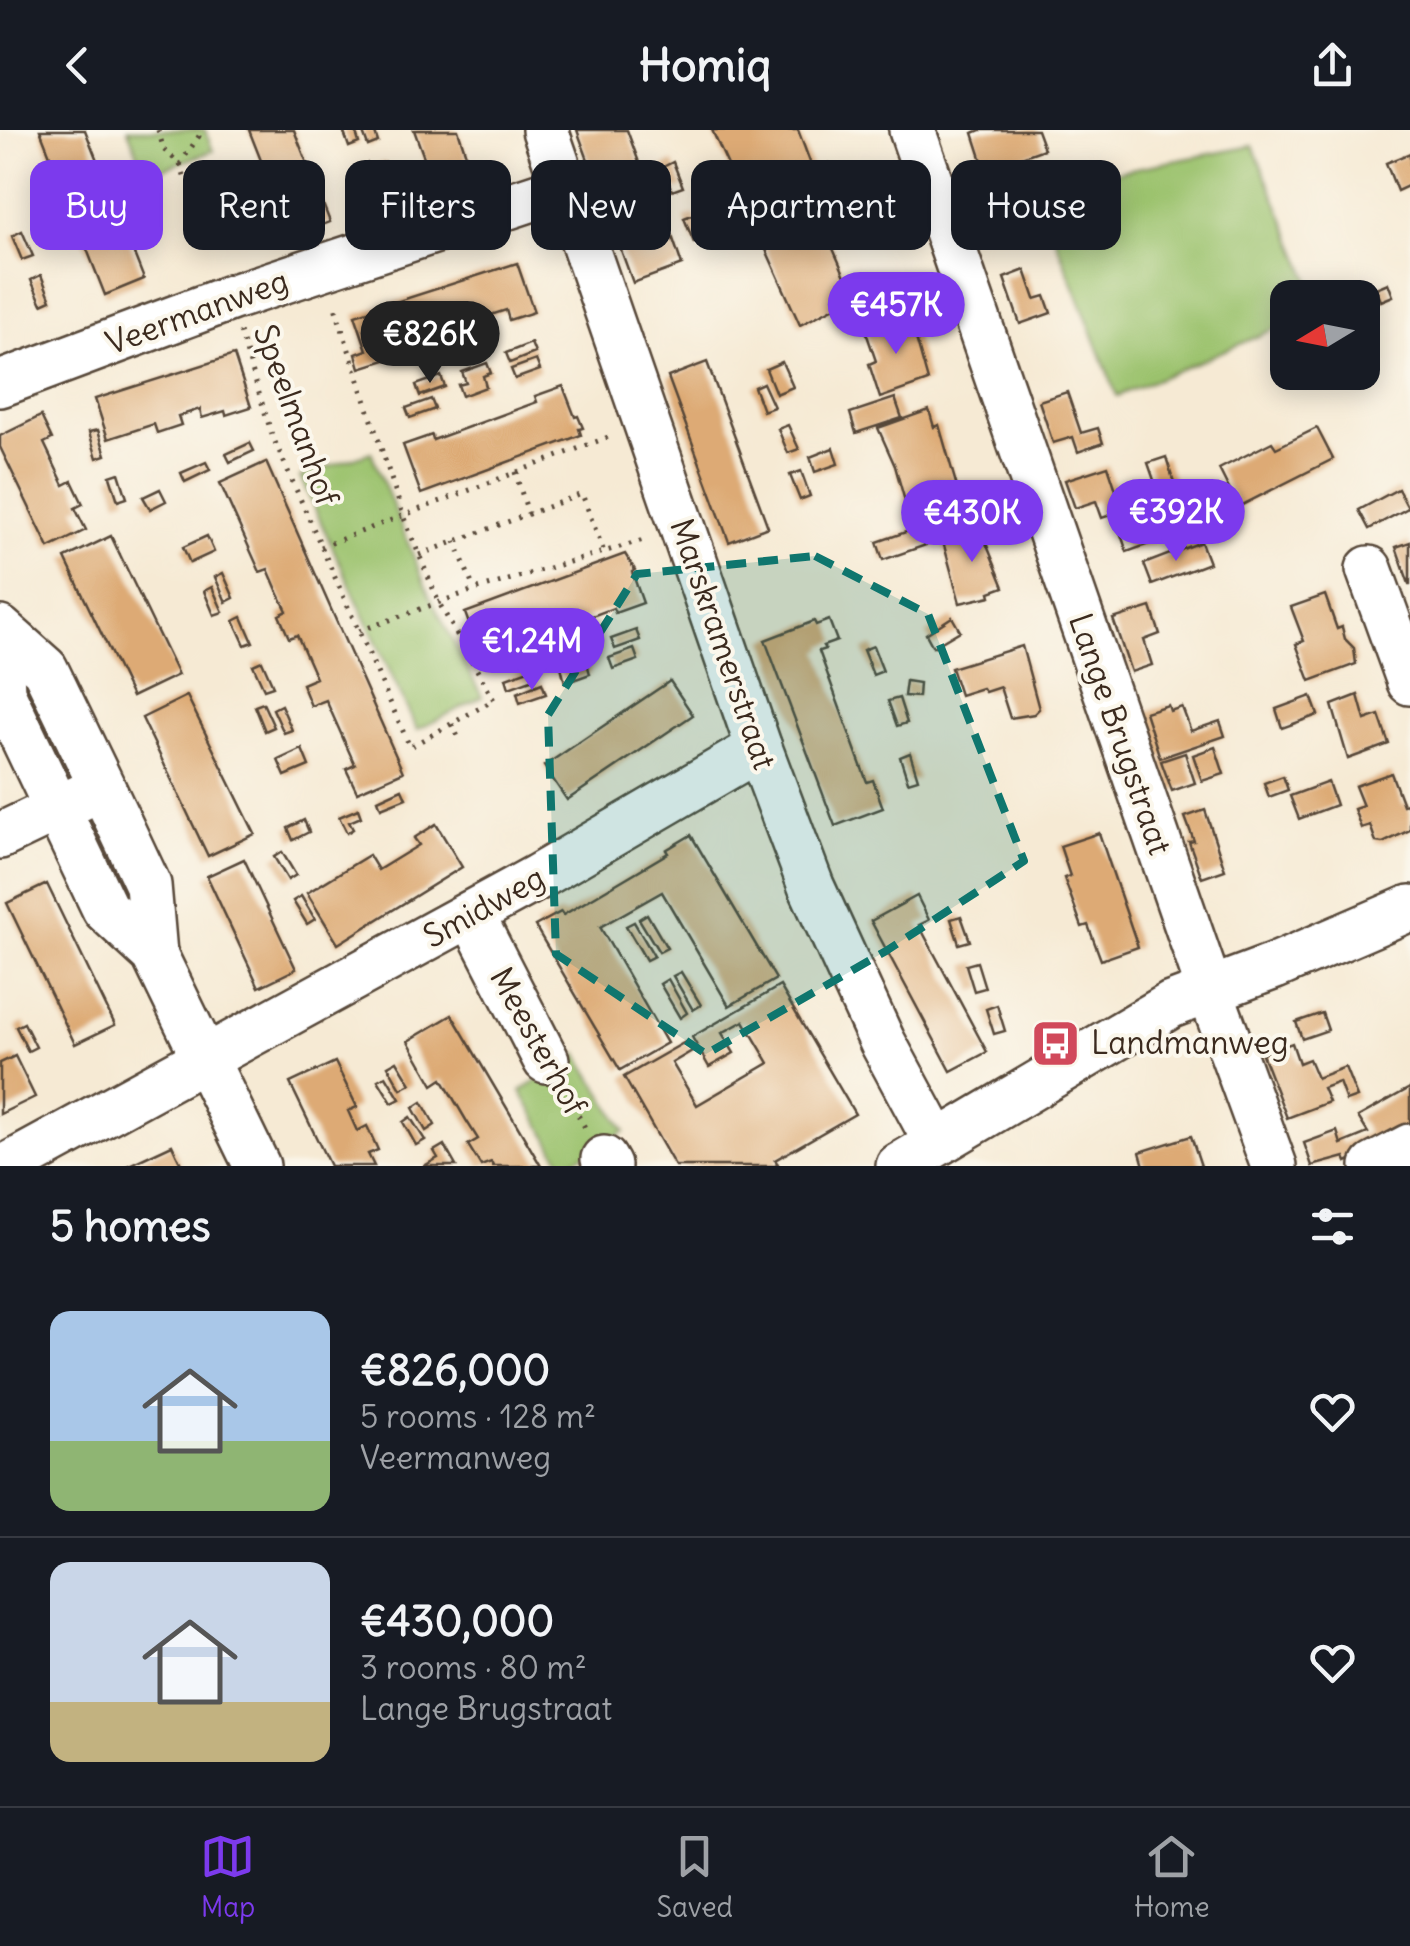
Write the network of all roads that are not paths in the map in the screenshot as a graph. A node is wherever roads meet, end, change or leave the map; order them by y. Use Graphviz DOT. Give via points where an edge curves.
graph roads {
  1 [pos="546,130"];
  2 [pos="912,130"];
  3 [pos="557,160"];
  4 [pos="531,198"];
  5 [pos="588,250"];
  6 [pos="0,384"];
  7 [pos="1369,568"];
  8 [pos="0,630"];
  9 [pos="0,650"];
  10 [pos="1410,682"];
  11 [pos="758,748"];
  12 [pos="102,787"];
  13 [pos="57,808"];
  14 [pos="0,836"];
  15 [pos="1410,908"];
  16 [pos="470,914"];
  17 [pos="154,954"];
  18 [pos="1210,991"];
  19 [pos="206,1060"];
  20 [pos="546,1060"];
  21 [pos="937,1143"];
  22 [pos="1410,1147"];
  23 [pos="8,1166"];
  24 [pos="258,1166"];
  25 [pos="899,1166"];
  26 [pos="1274,1166"];
  27 [pos="1374,1166"];
  1 -- 3 [label="street, Marskramerstraat"];
  2 -- 18 [label="street, Lange Brugstraat"];
  4 -- 6 [label="street, Veermanweg" via="230,298"];
  5 -- 11 [label="street, Marskramerstraat"];
  7 -- 10 [label="street"];
  8 -- 12 [label="street" via="45,669"];
  9 -- 13 [label="street" via="2,693"];
  11 -- 16 [label="street, Smidweg"];
  11 -- 21 [label="street, Marskramerstraat" via="811,886"];
  12 -- 13 [label="street"];
  12 -- 17 [label="street" via="148,886"];
  13 -- 14 [label="street"];
  13 -- 17 [label="street" via="104,909"];
  15 -- 18 [label="street"];
  16 -- 19 [label="street, Smidweg"];
  16 -- 20 [label="street, Meesterhof"];
  17 -- 19 [label="street"];
  18 -- 21 [label="street" via="1171,1005"];
  18 -- 26 [label="street, Lange Brugstraat"];
  19 -- 23 [label="street, Smidweg"];
  19 -- 24 [label="street"];
  21 -- 25 [label="street"];
  22 -- 27 [label="street"];
}
